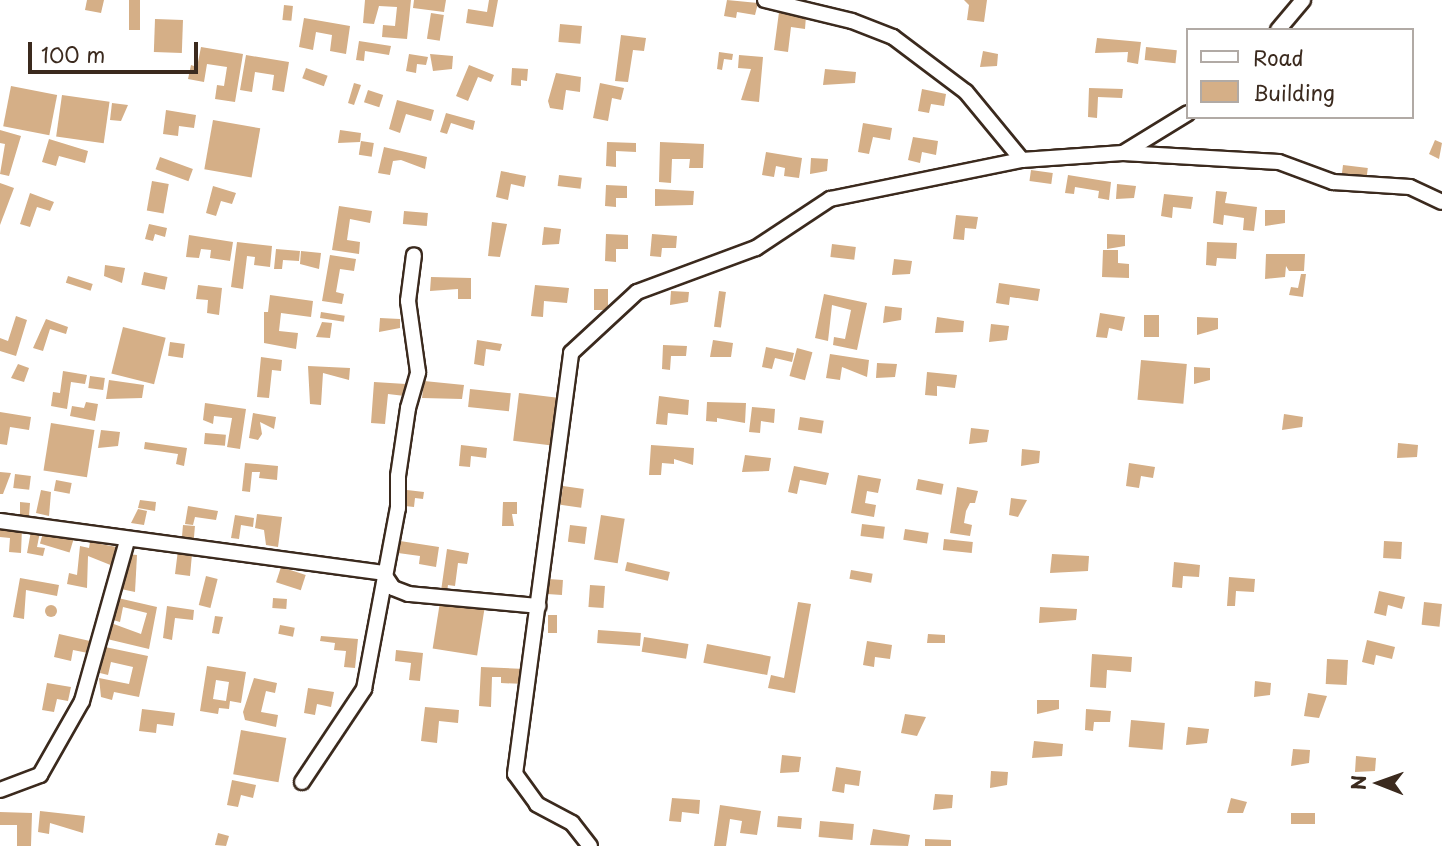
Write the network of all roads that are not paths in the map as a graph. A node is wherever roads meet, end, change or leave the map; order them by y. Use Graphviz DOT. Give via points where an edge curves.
graph roads {
  1 [pos="765,0"];
  2 [pos="1303,0"];
  3 [pos="798,4"];
  4 [pos="1280,28"];
  5 [pos="1186,114"];
  6 [pos="1123,153"];
  7 [pos="1022,160"];
  8 [pos="1442,202"];
  9 [pos="414,255"];
  10 [pos="0,521"];
  11 [pos="127,541"];
  12 [pos="383,572"];
  13 [pos="538,606"];
  14 [pos="302,782"];
  15 [pos="0,790"];
  16 [pos="590,846"];
  1 -- 3 [label="street"];
  2 -- 4 [label="street"];
  3 -- 7 [label="street" via="893,37 966,92"];
  5 -- 6 [label="street"];
  6 -- 7 [label="street"];
  6 -- 8 [label="street" via="1279,162 1333,182 1410,187"];
  7 -- 13 [label="street" via="830,199 755,248 637,292 571,353"];
  9 -- 12 [label="street" via="408,301 418,372 397,477 398,508"];
  10 -- 11 [label="street"];
  11 -- 12 [label="street"];
  11 -- 15 [label="street" via="82,701 40,775"];
  12 -- 13 [label="street" via="393,588 409,594"];
  12 -- 14 [label="street" via="364,689"];
  13 -- 16 [label="street" via="515,774 537,804 572,823"];
}
